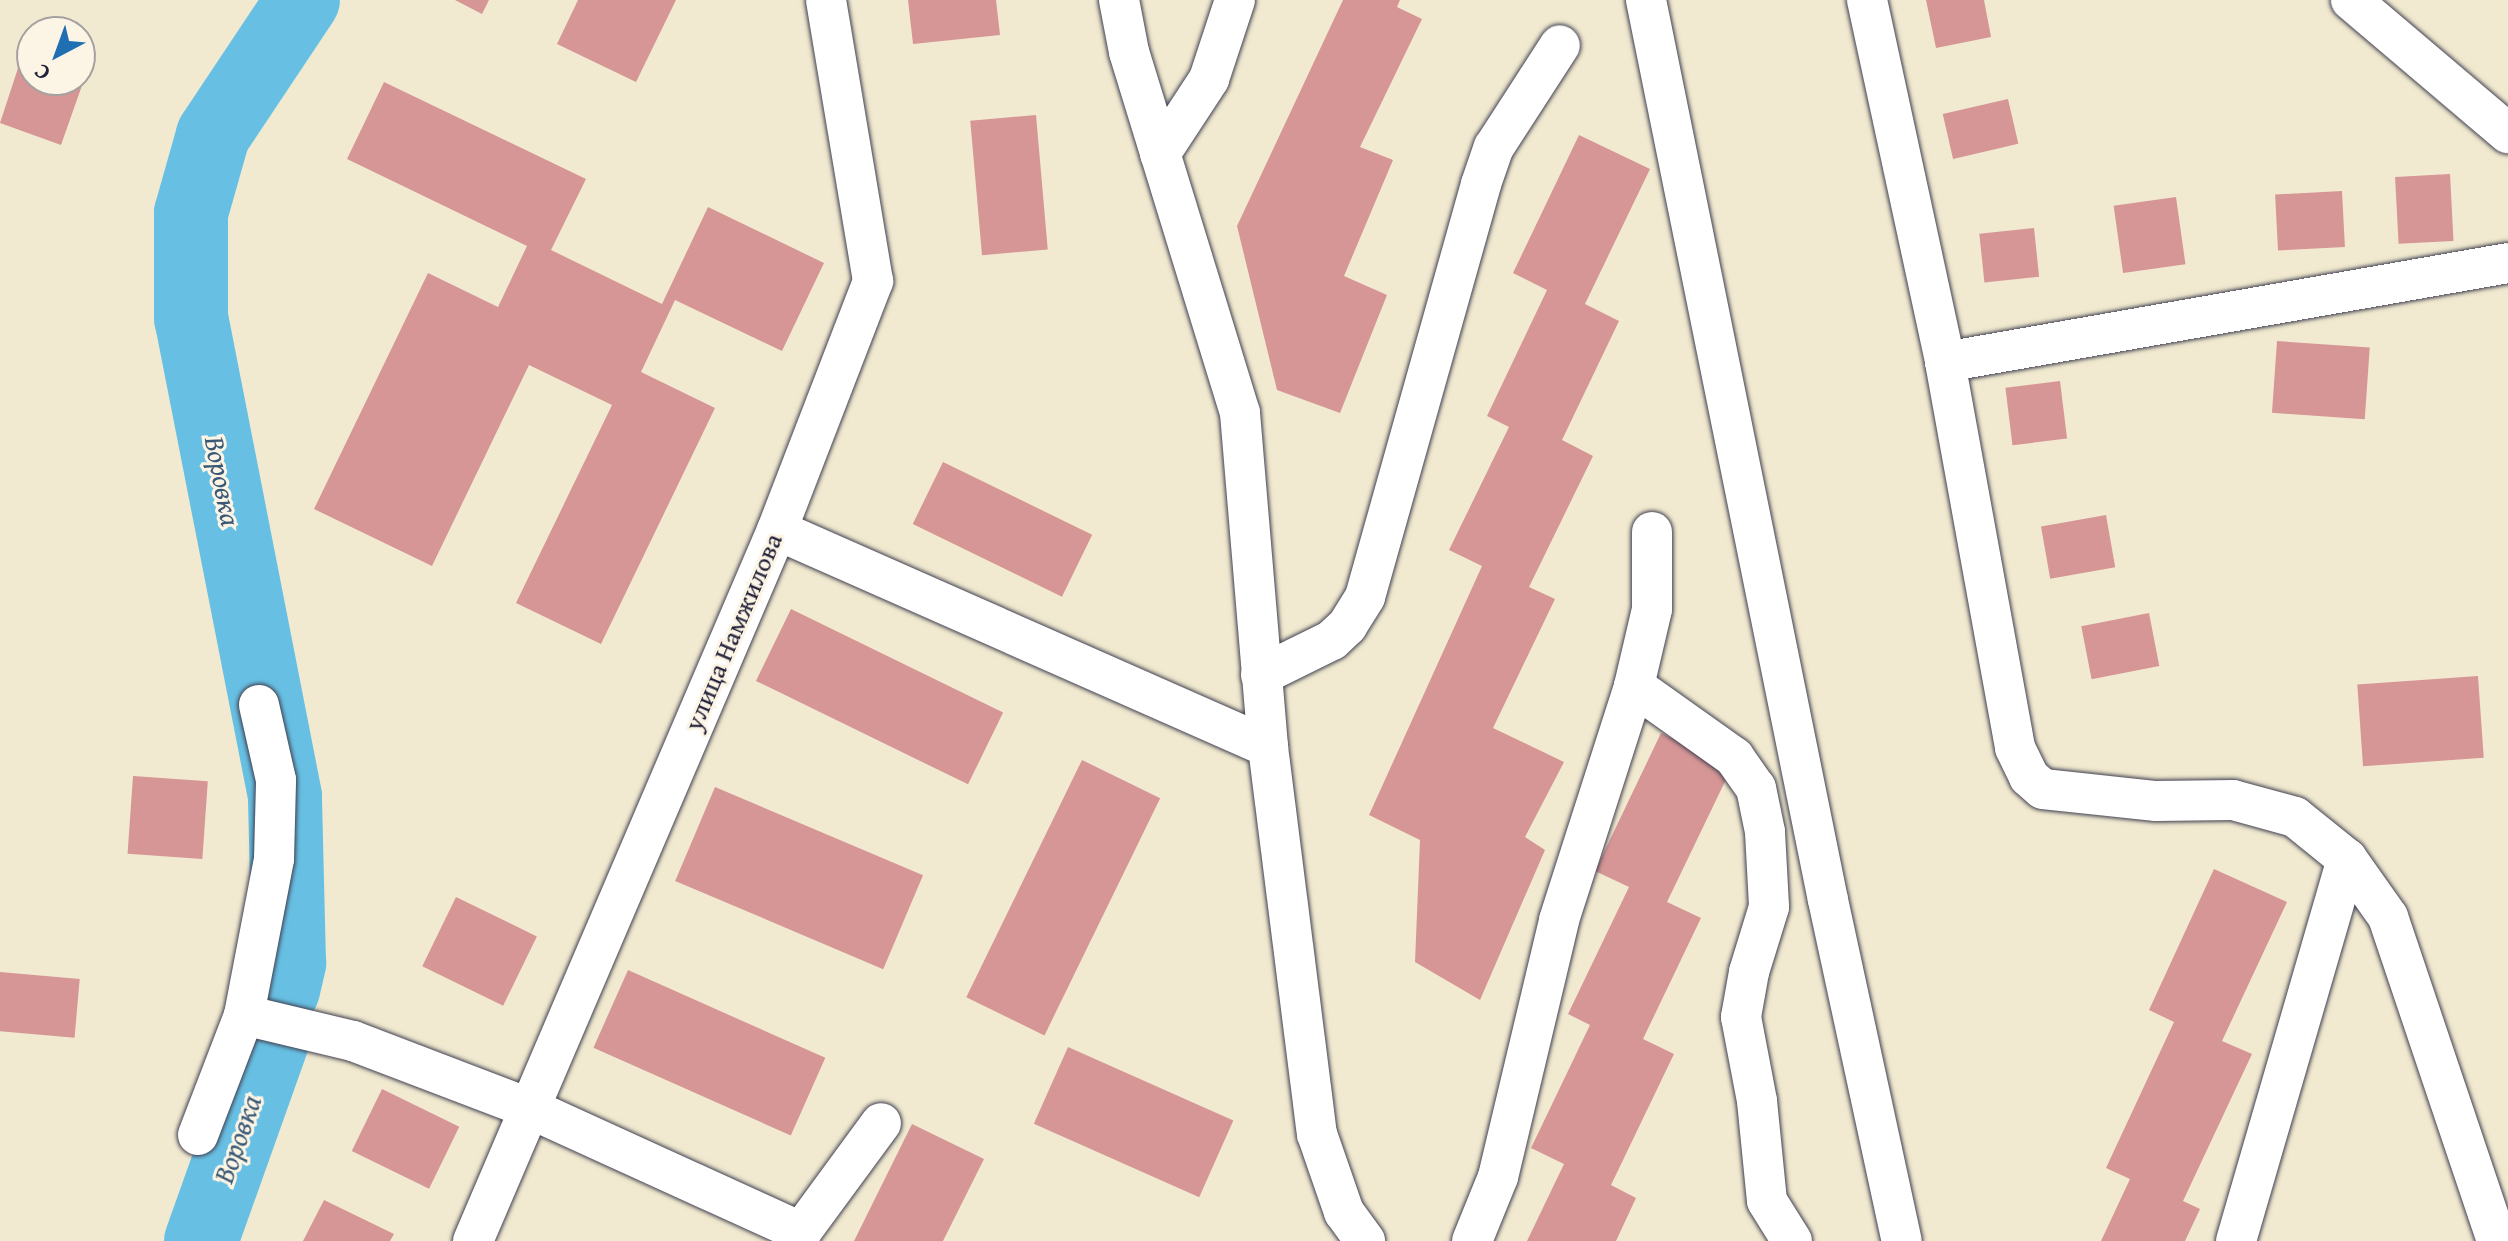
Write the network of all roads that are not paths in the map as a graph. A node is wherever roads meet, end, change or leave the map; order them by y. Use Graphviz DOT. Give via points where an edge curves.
graph roads {
  1 [pos="826,0"];
  2 [pos="1119,0"];
  3 [pos="1235,0"];
  4 [pos="1646,0"];
  5 [pos="1867,0"];
  6 [pos="2351,0"];
  7 [pos="1560,45"];
  8 [pos="2508,133"];
  9 [pos="1160,154"];
  10 [pos="2508,263"];
  11 [pos="1945,362"];
  12 [pos="777,530"];
  13 [pos="1652,532"];
  14 [pos="1261,675"];
  15 [pos="1634,686"];
  16 [pos="259,705"];
  17 [pos="1268,747"];
  18 [pos="2347,859"];
  19 [pos="244,1015"];
  20 [pos="531,1109"];
  21 [pos="881,1123"];
  22 [pos="198,1135"];
  23 [pos="484,1233"];
  24 [pos="1365,1241"];
  25 [pos="1472,1241"];
  26 [pos="1792,1241"];
  27 [pos="1902,1241"];
  28 [pos="2236,1241"];
  29 [pos="2497,1241"];
  1 -- 12 [label="street, улица Намжилова" via="873,281"];
  2 -- 9 [label="street"];
  3 -- 9 [label="street" via="1209,79"];
  4 -- 27 [label="street"];
  5 -- 11 [label="street"];
  6 -- 8 [label="street"];
  7 -- 14 [label="street" via="1494,147 1365,597 1332,640"];
  9 -- 14 [label="street" via="1240,413"];
  10 -- 11 [label="street"];
  11 -- 18 [label="street" via="2015,748 2029,777 2043,789 2156,801 2233,800 2295,817"];
  12 -- 17 [label="street"];
  12 -- 20 [label="street, улица Намжилова"];
  13 -- 15 [label="street" via="1652,609"];
  14 -- 17 [label="street"];
  15 -- 25 [label="street" via="1559,920 1498,1177"];
  15 -- 26 [label="street" via="1734,757 1756,788 1765,832 1769,907 1741,1017 1757,1101 1767,1201"];
  16 -- 19 [label="street" via="276,780 274,859"];
  17 -- 24 [label="street" via="1317,1134 1344,1212"];
  18 -- 28 [label="street"];
  18 -- 29 [label="street" via="2388,917"];
  19 -- 20 [label="street" via="353,1041"];
  19 -- 22 [label="street"];
  20 -- 21 [label="street" via="801,1232"];
  20 -- 23 [label="street, улица Намжилова"];
}
